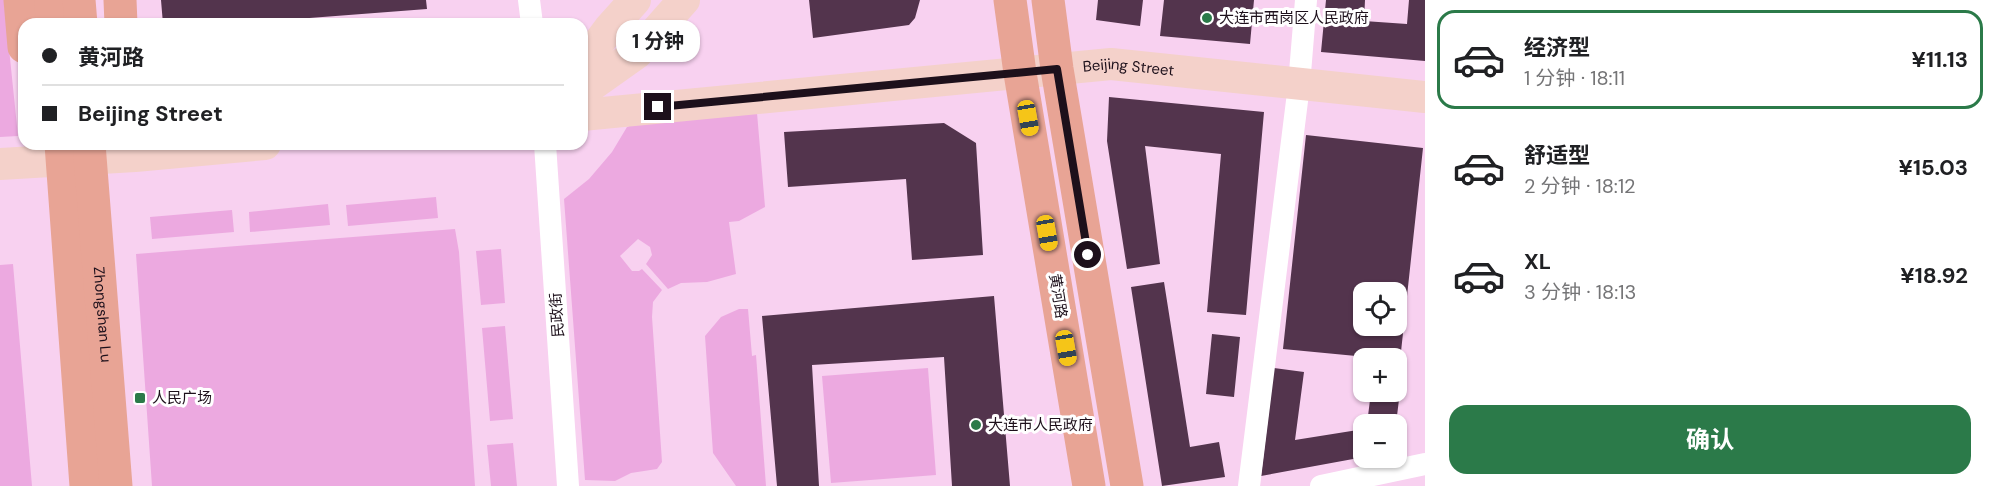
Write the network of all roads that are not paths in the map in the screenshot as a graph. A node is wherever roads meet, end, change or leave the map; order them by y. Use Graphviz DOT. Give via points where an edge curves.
graph roads {
  1 [pos="20,0"];
  2 [pos="51,0"];
  3 [pos="79,0"];
  4 [pos="120,0"];
  5 [pos="529,0"];
  6 [pos="635,0"];
  7 [pos="684,0"];
  8 [pos="1010,0"];
  9 [pos="1048,0"];
  10 [pos="1306,0"];
  11 [pos="22,18"];
  12 [pos="52,18"];
  13 [pos="80,18"];
  14 [pos="121,18"];
  15 [pos="531,18"];
  16 [pos="588,57"];
  17 [pos="1057,69"];
  18 [pos="1020,72"];
  19 [pos="1299,85"];
  20 [pos="588,88"];
  21 [pos="1425,97"];
  22 [pos="588,114"];
  23 [pos="67,150"];
  24 [pos="76,150"];
  25 [pos="76,150"];
  26 [pos="84,150"];
  27 [pos="200,150"];
  28 [pos="545,150"];
  29 [pos="12,156"];
  30 [pos="135,156"];
  31 [pos="95,203"];
  32 [pos="1425,464"];
  33 [pos="86,486"];
  34 [pos="116,486"];
  35 [pos="568,486"];
  36 [pos="1089,486"];
  37 [pos="1127,486"];
  38 [pos="1250,486"];
  39 [pos="1320,486"];
  1 -- 11 [label="main road"];
  2 -- 12 [label="main road"];
  3 -- 13 [label="main road"];
  4 -- 14 [label="main road"];
  5 -- 15 [label="street"];
  6 -- 16 [label="street"];
  7 -- 20 [label="street" via="637,53"];
  8 -- 18 [label="main road, 黄河路"];
  9 -- 17 [label="main road"];
  10 -- 19 [label="street"];
  17 -- 18 [label="street, Beijing Street"];
  17 -- 19 [label="street, Beijing Street" via="1112,64"];
  17 -- 37 [label="main road"];
  18 -- 22 [label="street, Beijing Street"];
  18 -- 36 [label="main road, 黄河路"];
  19 -- 21 [label="street, Beijing Street"];
  19 -- 38 [label="street"];
  23 -- 29 [label="street"];
  24 -- 31 [label="main road, Zhongshan Lu"];
  25 -- 33 [label="main road, Zhongshan Lu"];
  26 -- 30 [label="street"];
  27 -- 30 [label="street"];
  28 -- 35 [label="street, 民政街"];
  30 -- 31 [label="street" via="112,178"];
  31 -- 34 [label="main road, Zhongshan Lu"];
  32 -- 39 [label="street"];
}
